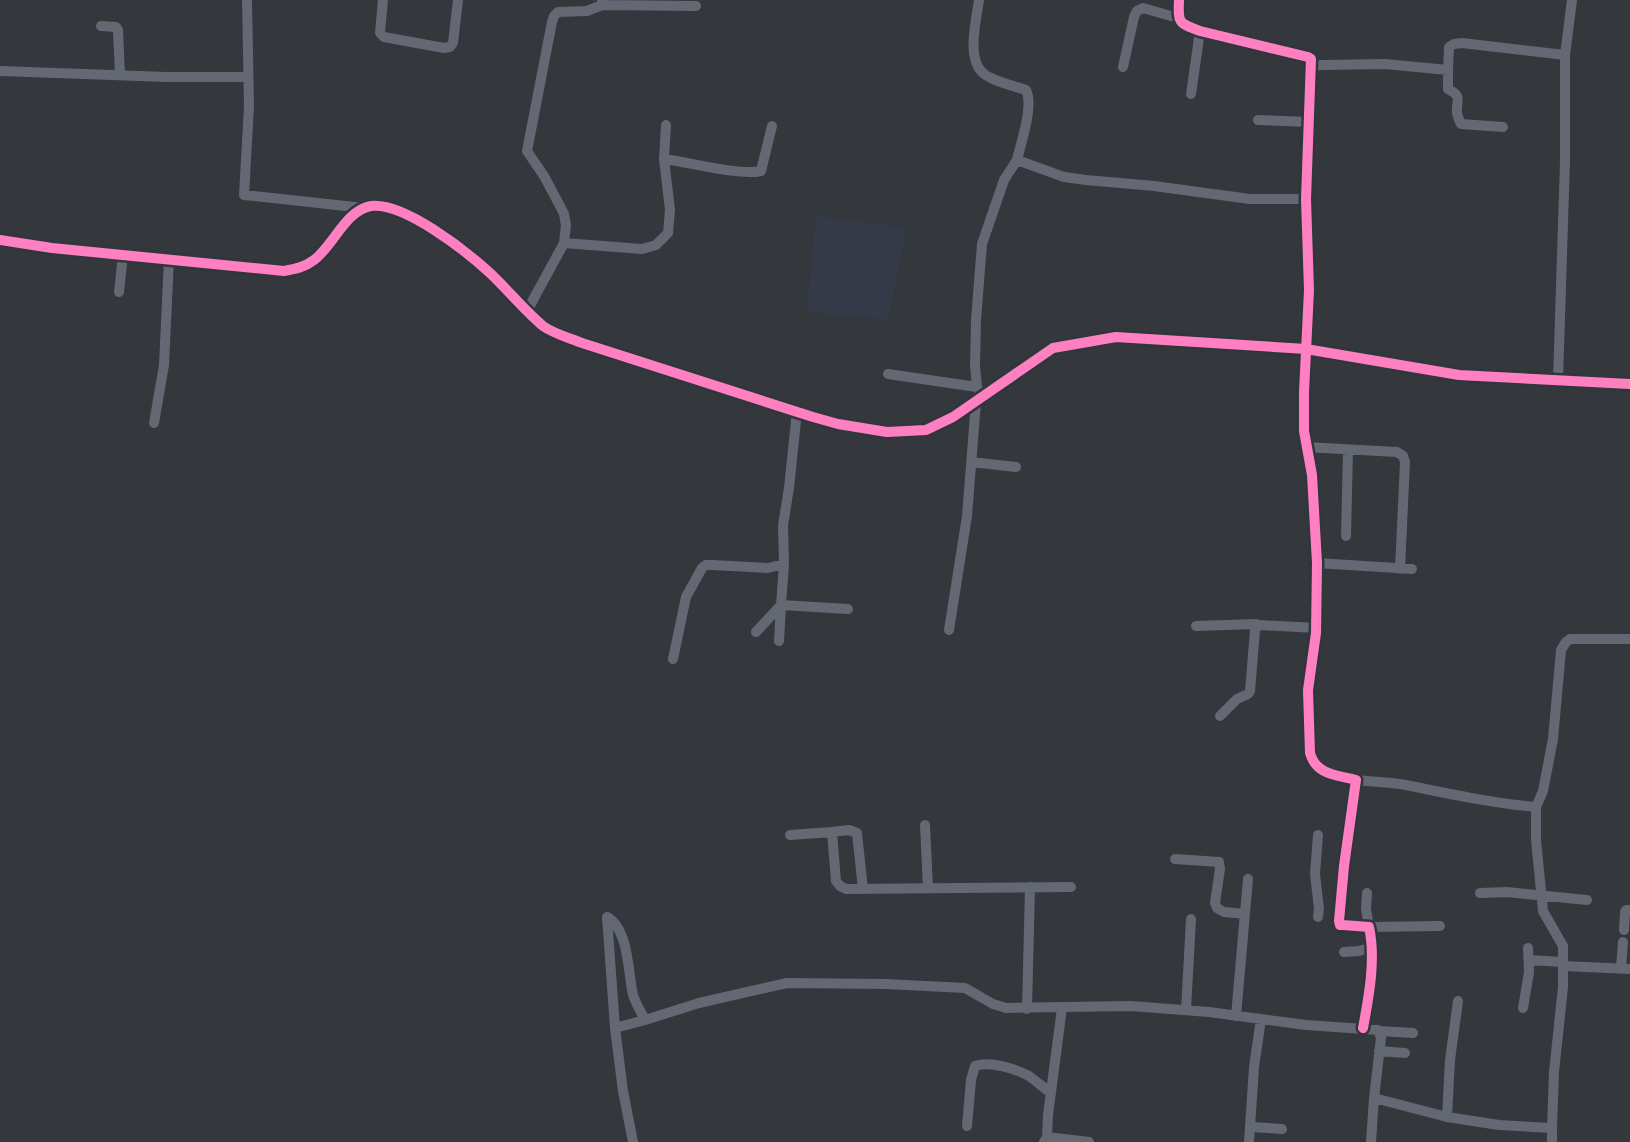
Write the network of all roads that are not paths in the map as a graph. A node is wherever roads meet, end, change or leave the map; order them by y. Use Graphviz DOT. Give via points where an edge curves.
graph roads {
  1 [pos="247,0"];
  2 [pos="383,0"];
  3 [pos="458,0"];
  4 [pos="979,0"];
  5 [pos="1179,0"];
  6 [pos="1572,0"];
  7 [pos="602,2"];
  8 [pos="691,4"];
  9 [pos="1178,18"];
  10 [pos="102,26"];
  11 [pos="1200,31"];
  12 [pos="1564,55"];
  13 [pos="1312,66"];
  14 [pos="1123,67"];
  15 [pos="1448,70"];
  16 [pos="0,71"];
  17 [pos="120,75"];
  18 [pos="248,77"];
  19 [pos="1191,94"];
  20 [pos="1258,120"];
  21 [pos="1308,122"];
  22 [pos="666,125"];
  23 [pos="772,126"];
  24 [pos="1503,127"];
  25 [pos="664,159"];
  26 [pos="1017,160"];
  27 [pos="1306,199"];
  28 [pos="365,208"];
  29 [pos="0,240"];
  30 [pos="564,243"];
  31 [pos="122,255"];
  32 [pos="169,260"];
  33 [pos="119,292"];
  34 [pos="527,311"];
  35 [pos="1306,349"];
  36 [pos="888,374"];
  37 [pos="1558,380"];
  38 [pos="1630,384"];
  39 [pos="978,395"];
  40 [pos="797,411"];
  41 [pos="154,423"];
  42 [pos="1305,447"];
  43 [pos="1348,450"];
  44 [pos="971,462"];
  45 [pos="1016,467"];
  46 [pos="1346,536"];
  47 [pos="1317,563"];
  48 [pos="784,564"];
  49 [pos="1400,569"];
  50 [pos="1412,569"];
  51 [pos="781,605"];
  52 [pos="848,609"];
  53 [pos="1259,625"];
  54 [pos="1196,626"];
  55 [pos="1316,628"];
  56 [pos="949,630"];
  57 [pos="756,632"];
  58 [pos="1630,639"];
  59 [pos="779,641"];
  60 [pos="673,659"];
  61 [pos="1220,716"];
  62 [pos="1356,780"];
  63 [pos="1536,807"];
  64 [pos="925,825"];
  65 [pos="832,832"];
  66 [pos="790,835"];
  67 [pos="1318,835"];
  68 [pos="1175,859"];
  69 [pos="1248,879"];
  70 [pos="1030,887"];
  71 [pos="1071,887"];
  72 [pos="928,888"];
  73 [pos="863,890"];
  74 [pos="1480,893"];
  75 [pos="1367,894"];
  76 [pos="1542,895"];
  77 [pos="1587,900"];
  78 [pos="1630,910"];
  79 [pos="1245,914"];
  80 [pos="1318,917"];
  81 [pos="1191,919"];
  82 [pos="1369,926"];
  83 [pos="1440,926"];
  84 [pos="1624,930"];
  85 [pos="1623,942"];
  86 [pos="1372,947"];
  87 [pos="1528,948"];
  88 [pos="1344,952"];
  89 [pos="1529,960"];
  90 [pos="1563,964"];
  91 [pos="1625,969"];
  92 [pos="1458,1001"];
  93 [pos="1062,1008"];
  94 [pos="1523,1008"];
  95 [pos="1027,1009"];
  96 [pos="1186,1010"];
  97 [pos="1236,1016"];
  98 [pos="1261,1018"];
  99 [pos="645,1020"];
  100 [pos="615,1028"];
  101 [pos="1363,1028"];
  102 [pos="1379,1031"];
  103 [pos="1413,1032"];
  104 [pos="1379,1052"];
  105 [pos="1405,1053"];
  106 [pos="1051,1093"];
  107 [pos="1374,1098"];
  108 [pos="1447,1117"];
  109 [pos="967,1126"];
  110 [pos="1251,1127"];
  111 [pos="1552,1128"];
  112 [pos="1282,1129"];
  113 [pos="1045,1140"];
  114 [pos="1067,1141"];
  115 [pos="633,1142"];
  116 [pos="1088,1142"];
  117 [pos="1249,1142"];
  118 [pos="1371,1142"];
  119 [pos="1552,1142"];
  1 -- 18 [label="street"];
  2 -- 3 [label="street" via="380,33 384,37 444,48 453,43"];
  4 -- 26 [label="street" via="975,64 990,78 1029,95"];
  5 -- 9 [label="street"];
  6 -- 12 [label="street"];
  7 -- 8 [label="street"];
  7 -- 30 [label="street" via="587,11 560,11 554,16 527,145 564,214"];
  9 -- 11 [label="street"];
  9 -- 14 [label="street" via="1137,10"];
  10 -- 17 [label="street" via="118,30"];
  11 -- 13 [label="street" via="1308,57"];
  11 -- 19 [label="street"];
  12 -- 15 [label="street" via="1454,44 1449,47"];
  12 -- 37 [label="street"];
  13 -- 15 [label="street" via="1385,64"];
  13 -- 21 [label="street"];
  15 -- 24 [label="street" via="1448,89 1458,98 1461,124"];
  16 -- 17 [label="street"];
  17 -- 18 [label="street"];
  18 -- 28 [label="street" via="244,195"];
  20 -- 21 [label="street"];
  21 -- 27 [label="street"];
  22 -- 25 [label="street"];
  23 -- 25 [label="street" via="761,171"];
  25 -- 30 [label="street" via="670,210 668,233 662,240 642,249"];
  26 -- 27 [label="street" via="1086,180 1250,199"];
  26 -- 39 [label="street" via="1004,180 982,244 976,320"];
  27 -- 35 [label="street"];
  28 -- 32 [label="street" via="352,215 314,260 299,269"];
  28 -- 34 [label="street" via="387,207 428,225 489,272"];
  29 -- 31 [label="street"];
  30 -- 34 [label="street"];
  31 -- 32 [label="street"];
  31 -- 33 [label="street"];
  32 -- 41 [label="street" via="164,365"];
  34 -- 40 [label="street" via="546,328 582,343"];
  35 -- 37 [label="street" via="1459,375"];
  35 -- 39 [label="street" via="1116,337 1054,348"];
  35 -- 42 [label="street"];
  36 -- 39 [label="street"];
  37 -- 38 [label="street"];
  39 -- 40 [label="street" via="953,418 926,430 887,432"];
  39 -- 44 [label="street"];
  40 -- 48 [label="street" via="783,525"];
  42 -- 43 [label="street"];
  42 -- 47 [label="street" via="1312,475"];
  43 -- 46 [label="street"];
  43 -- 49 [label="street" via="1403,456"];
  44 -- 45 [label="street"];
  44 -- 56 [label="street"];
  47 -- 49 [label="street"];
  47 -- 55 [label="street"];
  48 -- 51 [label="street"];
  48 -- 60 [label="street" via="702,568 686,597"];
  49 -- 50 [label="street"];
  51 -- 52 [label="street"];
  51 -- 57 [label="street"];
  51 -- 59 [label="street"];
  53 -- 54 [label="street"];
  53 -- 55 [label="street"];
  53 -- 61 [label="street" via="1250,691"];
  55 -- 62 [label="street" via="1308,690 1310,753 1318,769"];
  58 -- 63 [label="street" via="1570,639 1561,650 1548,772"];
  62 -- 63 [label="street"];
  62 -- 82 [label="street" via="1339,921 1340,925"];
  63 -- 76 [label="street"];
  64 -- 72 [label="street"];
  65 -- 66 [label="street"];
  65 -- 73 [label="street" via="836,881 846,889"];
  65 -- 73 [label="street" via="857,833"];
  67 -- 80 [label="street"];
  68 -- 79 [label="street" via="1219,862 1217,908"];
  69 -- 79 [label="street"];
  70 -- 71 [label="street"];
  70 -- 72 [label="street"];
  70 -- 95 [label="street"];
  72 -- 73 [label="street"];
  74 -- 76 [label="street"];
  75 -- 82 [label="street"];
  76 -- 77 [label="street"];
  76 -- 90 [label="street" via="1546,918 1563,946"];
  78 -- 84 [label="street" via="1625,912"];
  79 -- 97 [label="street"];
  81 -- 96 [label="street"];
  82 -- 83 [label="street"];
  82 -- 86 [label="street"];
  85 -- 91 [label="street"];
  86 -- 88 [label="street"];
  86 -- 101 [label="street"];
  87 -- 89 [label="street"];
  89 -- 90 [label="street"];
  89 -- 94 [label="street"];
  90 -- 91 [label="street"];
  90 -- 111 [label="street"];
  92 -- 108 [label="street"];
  93 -- 95 [label="street"];
  93 -- 96 [label="street"];
  93 -- 106 [label="street"];
  95 -- 99 [label="street" via="993,1004 965,988 787,983"];
  96 -- 97 [label="street"];
  97 -- 98 [label="street"];
  98 -- 101 [label="street"];
  98 -- 110 [label="street"];
  99 -- 100 [label="street"];
  99 -- 100 [label="street" via="635,1002 620,933 607,917"];
  100 -- 115 [label="street"];
  101 -- 102 [label="street"];
  102 -- 103 [label="street"];
  102 -- 104 [label="street"];
  104 -- 105 [label="street"];
  104 -- 107 [label="street"];
  106 -- 109 [label="street" via="1030,1077 1005,1067 975,1066"];
  106 -- 113 [label="street"];
  107 -- 108 [label="street"];
  107 -- 118 [label="street"];
  108 -- 111 [label="street"];
  110 -- 112 [label="street"];
  110 -- 117 [label="street"];
  111 -- 119 [label="street"];
  113 -- 114 [label="street"];
  114 -- 116 [label="street"];
}
